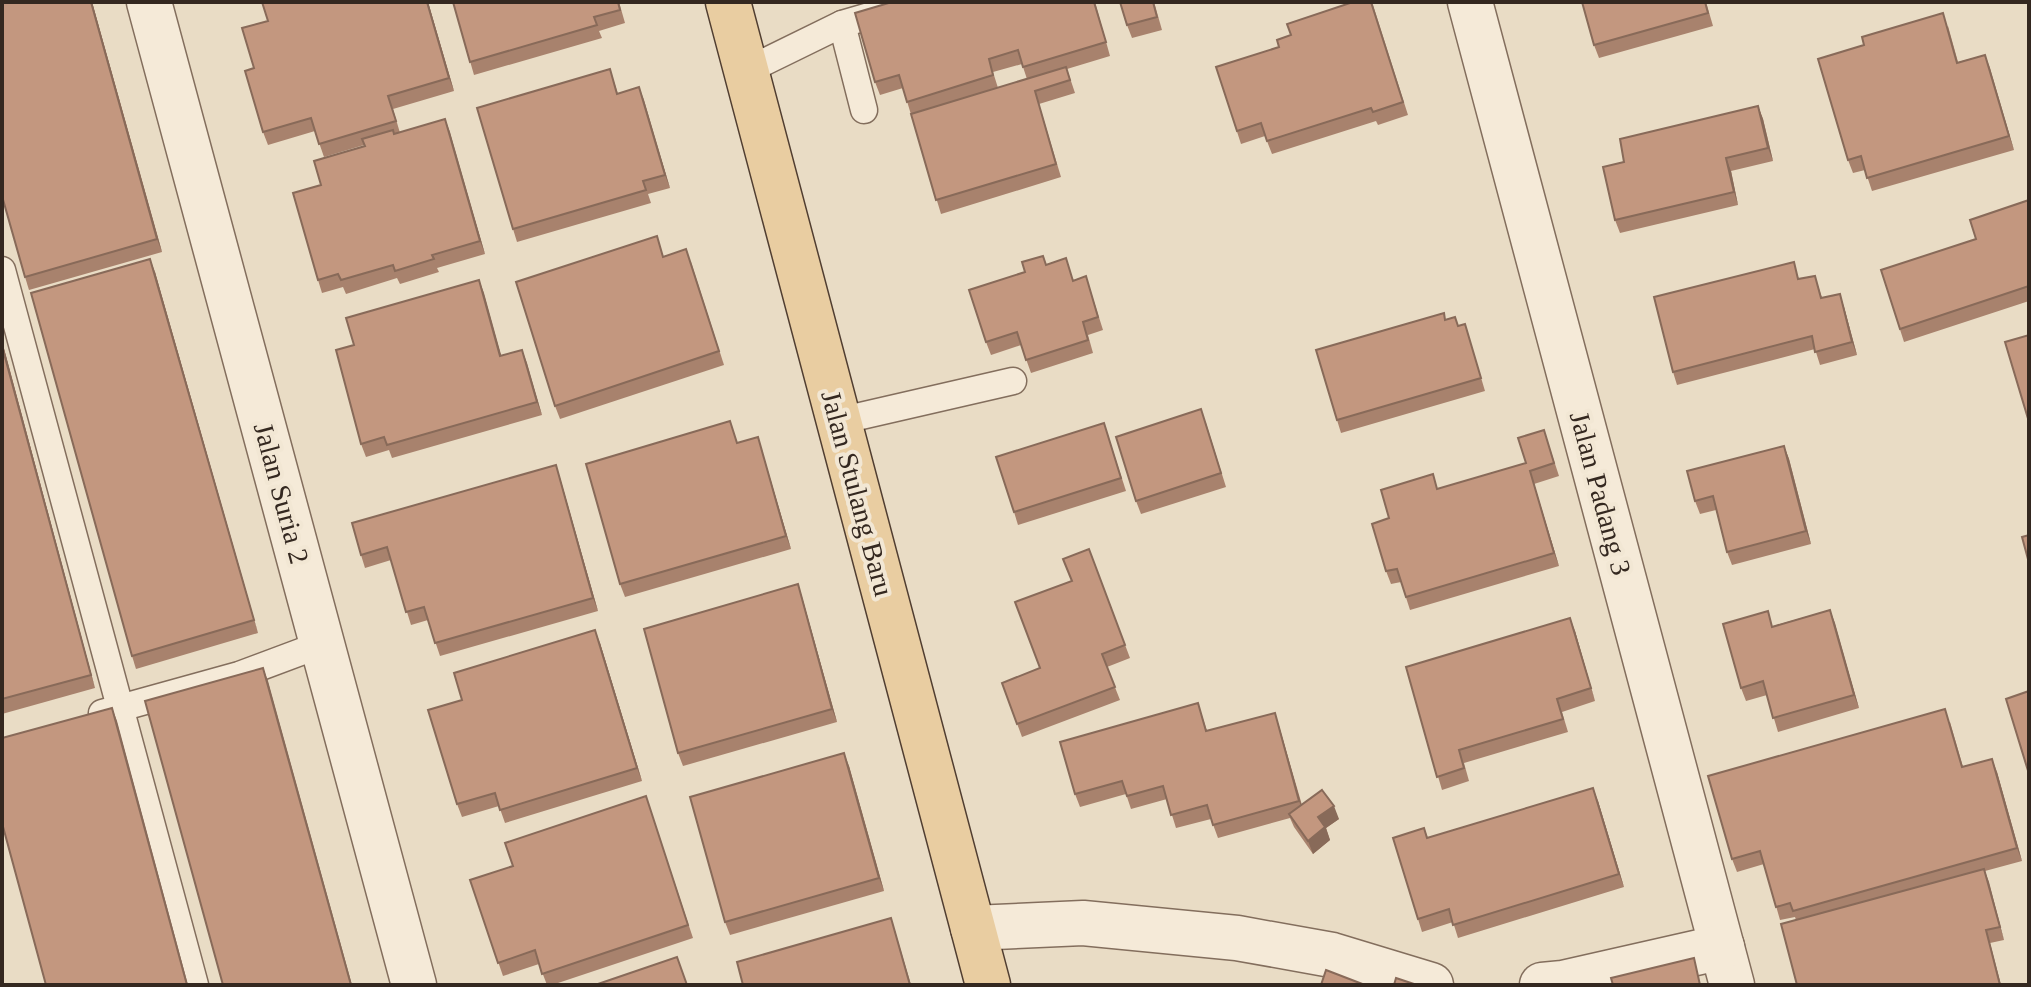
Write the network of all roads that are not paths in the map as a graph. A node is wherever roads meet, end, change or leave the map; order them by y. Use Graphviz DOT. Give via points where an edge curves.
graph roads {
  1 [pos="149,2"];
  2 [pos="728,2"];
  3 [pos="917,2"];
  4 [pos="1470,2"];
  5 [pos="842,24"];
  6 [pos="746,71"];
  7 [pos="864,110"];
  8 [pos="2,270"];
  9 [pos="1013,381"];
  10 [pos="839,421"];
  11 [pos="322,644"];
  12 [pos="118,708"];
  13 [pos="76,720"];
  14 [pos="973,928"];
  15 [pos="1727,966"];
  16 [pos="195,985"];
  17 [pos="414,985"];
  18 [pos="988,985"];
  19 [pos="1431,985"];
  20 [pos="1542,985"];
  1 -- 11 [label="street, Jalan Suria 2"];
  2 -- 6 [label="main road, Jalan Stulang Baru"];
  3 -- 5 [label="lane"];
  4 -- 15 [label="street, Jalan Padang 3"];
  5 -- 6 [label="lane"];
  5 -- 7 [label="lane"];
  6 -- 10 [label="main road, Jalan Stulang Baru"];
  8 -- 12 [label="lane"];
  9 -- 10 [label="lane"];
  10 -- 14 [label="main road, Jalan Stulang Baru"];
  11 -- 12 [label="lane" via="239,675"];
  11 -- 17 [label="street, Jalan Suria 2"];
  12 -- 13 [label="lane"];
  12 -- 16 [label="lane"];
  14 -- 18 [label="main road, Jalan Stulang Baru"];
  14 -- 19 [label="street" via="1083,923 1237,938 1332,955"];
  15 -- 20 [label="street"];
}
